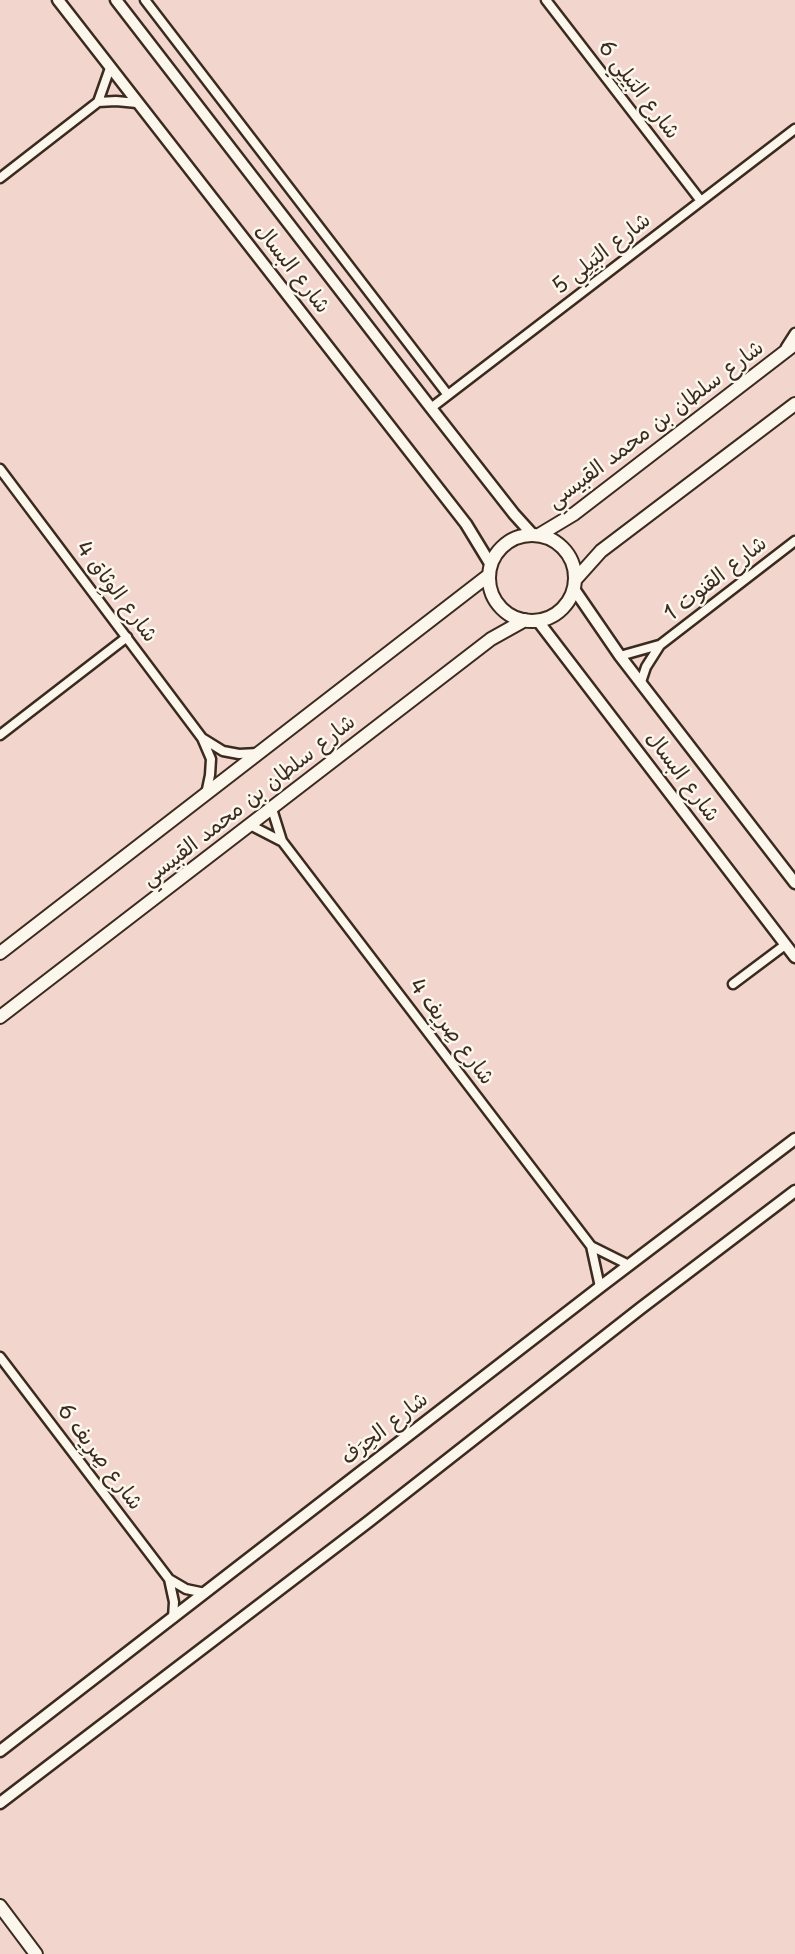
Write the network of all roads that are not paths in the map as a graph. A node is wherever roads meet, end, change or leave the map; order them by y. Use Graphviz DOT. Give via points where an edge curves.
graph roads {
  1 [pos="58,0"];
  2 [pos="116,0"];
  3 [pos="145,0"];
  4 [pos="546,0"];
  5 [pos="110,68"];
  6 [pos="98,102"];
  7 [pos="137,103"];
  8 [pos="795,129"];
  9 [pos="0,178"];
  10 [pos="701,201"];
  11 [pos="795,333"];
  12 [pos="795,344"];
  13 [pos="778,357"];
  14 [pos="448,395"];
  15 [pos="795,404"];
  16 [pos="431,408"];
  17 [pos="0,469"];
  18 [pos="536,535"];
  19 [pos="795,541"];
  20 [pos="490,570"];
  21 [pos="574,584"];
  22 [pos="525,620"];
  23 [pos="538,621"];
  24 [pos="127,637"];
  25 [pos="660,645"];
  26 [pos="620,656"];
  27 [pos="641,682"];
  28 [pos="0,735"];
  29 [pos="202,738"];
  30 [pos="260,753"];
  31 [pos="206,795"];
  32 [pos="272,809"];
  33 [pos="250,825"];
  34 [pos="282,841"];
  35 [pos="795,883"];
  36 [pos="785,945"];
  37 [pos="0,953"];
  38 [pos="795,957"];
  39 [pos="733,984"];
  40 [pos="0,1017"];
  41 [pos="795,1139"];
  42 [pos="795,1191"];
  43 [pos="591,1246"];
  44 [pos="629,1265"];
  45 [pos="600,1287"];
  46 [pos="0,1358"];
  47 [pos="169,1579"];
  48 [pos="205,1593"];
  49 [pos="173,1618"];
  50 [pos="0,1752"];
  51 [pos="0,1803"];
  52 [pos="0,1906"];
  53 [pos="36,1954"];
  1 -- 5 [label="street, شارع البسال"];
  2 -- 16 [label="street, شارع البسال"];
  3 -- 14 [label="street"];
  4 -- 10 [label="street, شارع البَيلِي 6"];
  5 -- 6 [label="street"];
  5 -- 7 [label="street, شارع البسال"];
  6 -- 7 [label="street"];
  6 -- 9 [label="street"];
  7 -- 20 [label="street, شارع البسال" via="466,524"];
  8 -- 10 [label="street, شارع البَيلِي 5"];
  10 -- 14 [label="street, شارع البَيلِي 5"];
  11 -- 13 [label="street"];
  12 -- 13 [label="main road, شارع سلطان بن محمد القبيسي"];
  13 -- 18 [label="main road, شارع سلطان بن محمد القبيسي" via="574,514"];
  14 -- 16 [label="street, شارع البَيلِي 5"];
  15 -- 21 [label="main road" via="601,551"];
  16 -- 18 [label="street, شارع البسال"];
  17 -- 24 [label="street, شارع الوِثاق 4"];
  18 -- 20 [label="main road" via="505,545 496,554"];
  18 -- 21 [label="main road" via="565,549 571,559"];
  19 -- 25 [label="street, شارع القنوت 1"];
  20 -- 22 [label="main road" via="491,591 498,604 510,615"];
  20 -- 30 [label="main road, شارع سلطان بن محمد القبيسي"];
  21 -- 23 [label="main road" via="562,609"];
  21 -- 26 [label="street, شارع البسال"];
  22 -- 23 [label="main road"];
  22 -- 32 [label="main road, شارع سلطان بن محمد القبيسي" via="491,639"];
  23 -- 36 [label="street, شارع البسال"];
  24 -- 28 [label="street"];
  24 -- 29 [label="street, شارع الوِثاق 4"];
  25 -- 26 [label="street, شارع القنوت 1"];
  25 -- 27 [label="street, شارع القنوت 1"];
  26 -- 27 [label="street, شارع البسال"];
  27 -- 35 [label="street, شارع البسال"];
  29 -- 30 [label="street, شارع الوِثاق 4" via="223,751"];
  29 -- 31 [label="street, شارع الوِثاق 4" via="211,759"];
  30 -- 31 [label="main road, شارع سلطان بن محمد القبيسي"];
  31 -- 37 [label="main road, شارع سلطان بن محمد القبيسي"];
  32 -- 33 [label="main road, شارع سلطان بن محمد القبيسي"];
  32 -- 34 [label="street, شارع صِرِيف 4"];
  33 -- 34 [label="street, شارع صِرِيف 4"];
  33 -- 40 [label="main road, شارع سلطان بن محمد القبيسي"];
  34 -- 43 [label="street, شارع صِرِيف 4"];
  36 -- 38 [label="street, شارع البسال"];
  36 -- 39 [label="street"];
  41 -- 44 [label="street, شارع الحِرَف"];
  42 -- 51 [label="street"];
  43 -- 44 [label="street, شارع صِرِيف 4"];
  43 -- 45 [label="street, شارع صِرِيف 4"];
  44 -- 45 [label="street, شارع الحِرَف"];
  45 -- 48 [label="street, شارع الحِرَف"];
  46 -- 47 [label="street, شارع صِرِيف 6"];
  47 -- 48 [label="street, شارع صِرِيف 6" via="186,1589"];
  47 -- 49 [label="street, شارع صِرِيف 6"];
  48 -- 49 [label="street, شارع الحِرَف"];
  49 -- 50 [label="street, شارع الحِرَف"];
  52 -- 53 [label="main road"];
}
